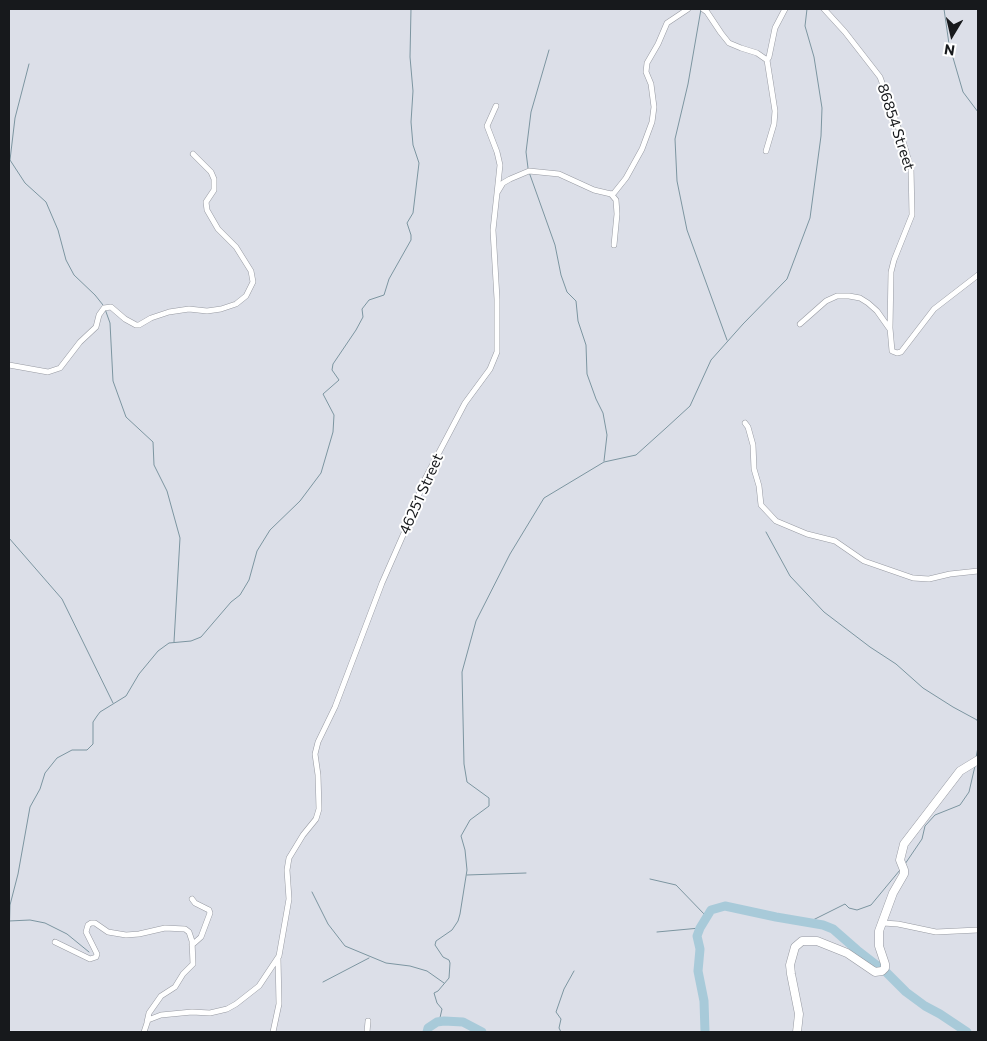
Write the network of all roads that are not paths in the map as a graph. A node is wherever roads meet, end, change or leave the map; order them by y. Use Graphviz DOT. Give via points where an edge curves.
graph roads {
  1 [pos="688,9"];
  2 [pos="703,9"];
  3 [pos="786,9"];
  4 [pos="824,9"];
  5 [pos="767,60"];
  6 [pos="496,106"];
  7 [pos="766,151"];
  8 [pos="194,154"];
  9 [pos="497,193"];
  10 [pos="611,194"];
  11 [pos="614,245"];
  12 [pos="978,275"];
  13 [pos="800,324"];
  14 [pos="890,328"];
  15 [pos="9,365"];
  16 [pos="745,423"];
  17 [pos="978,571"];
  18 [pos="978,760"];
  19 [pos="192,899"];
  20 [pos="883,923"];
  21 [pos="978,930"];
  22 [pos="55,942"];
  23 [pos="192,946"];
  24 [pos="278,958"];
  25 [pos="368,1021"];
  26 [pos="147,1022"];
  27 [pos="144,1032"];
  28 [pos="273,1032"];
  29 [pos="367,1032"];
  30 [pos="797,1032"];
  1 -- 10 [label="street" via="667,23 647,63 654,107 652,122 626,178"];
  2 -- 5 [label="street" via="729,42"];
  3 -- 5 [label="street" via="775,28"];
  4 -- 14 [label="street, 86854 Street" via="880,77 911,168 912,215 891,272"];
  5 -- 7 [label="street" via="775,111"];
  6 -- 9 [label="street, 46251 Street" via="487,126 500,165"];
  8 -- 15 [label="street" via="214,179 214,190 206,202 208,212 251,271 253,282 246,296 221,310 169,312 136,325 110,308 104,308 96,327 60,368 48,372"];
  9 -- 10 [label="street" via="510,179 529,171 559,174"];
  9 -- 24 [label="street, 46251 Street" via="493,230 496,352 490,369 465,402 425,479 335,708 318,742 315,754 319,809 316,819 289,858 288,899"];
  10 -- 11 [label="street" via="616,200 617,214"];
  12 -- 14 [label="street, 86854 Street" via="940,304 901,352 891,350"];
  13 -- 14 [label="street" via="826,301 849,296 868,303"];
  16 -- 17 [label="street" via="753,445 761,504 776,521 835,542 864,561 913,578 928,579"];
  18 -- 20 [label="street" via="960,771 904,844 900,865 904,874 893,893"];
  19 -- 23 [label="street" via="210,913 201,937"];
  20 -- 21 [label="street" via="936,932"];
  20 -- 30 [label="street" via="878,942 885,968 879,973 825,944 810,940 799,943 790,965 799,1014"];
  22 -- 23 [label="street" via="93,959 96,951 86,932 88,925 95,922 108,932 126,935 165,928 185,929"];
  23 -- 26 [label="street" via="193,964 175,987 161,996 148,1013"];
  24 -- 26 [label="street, 46251 Street" via="259,986 227,1009 210,1013 166,1014"];
  24 -- 28 [label="street" via="279,1004"];
  25 -- 29 [label="street"];
  26 -- 27 [label="street"];
}
